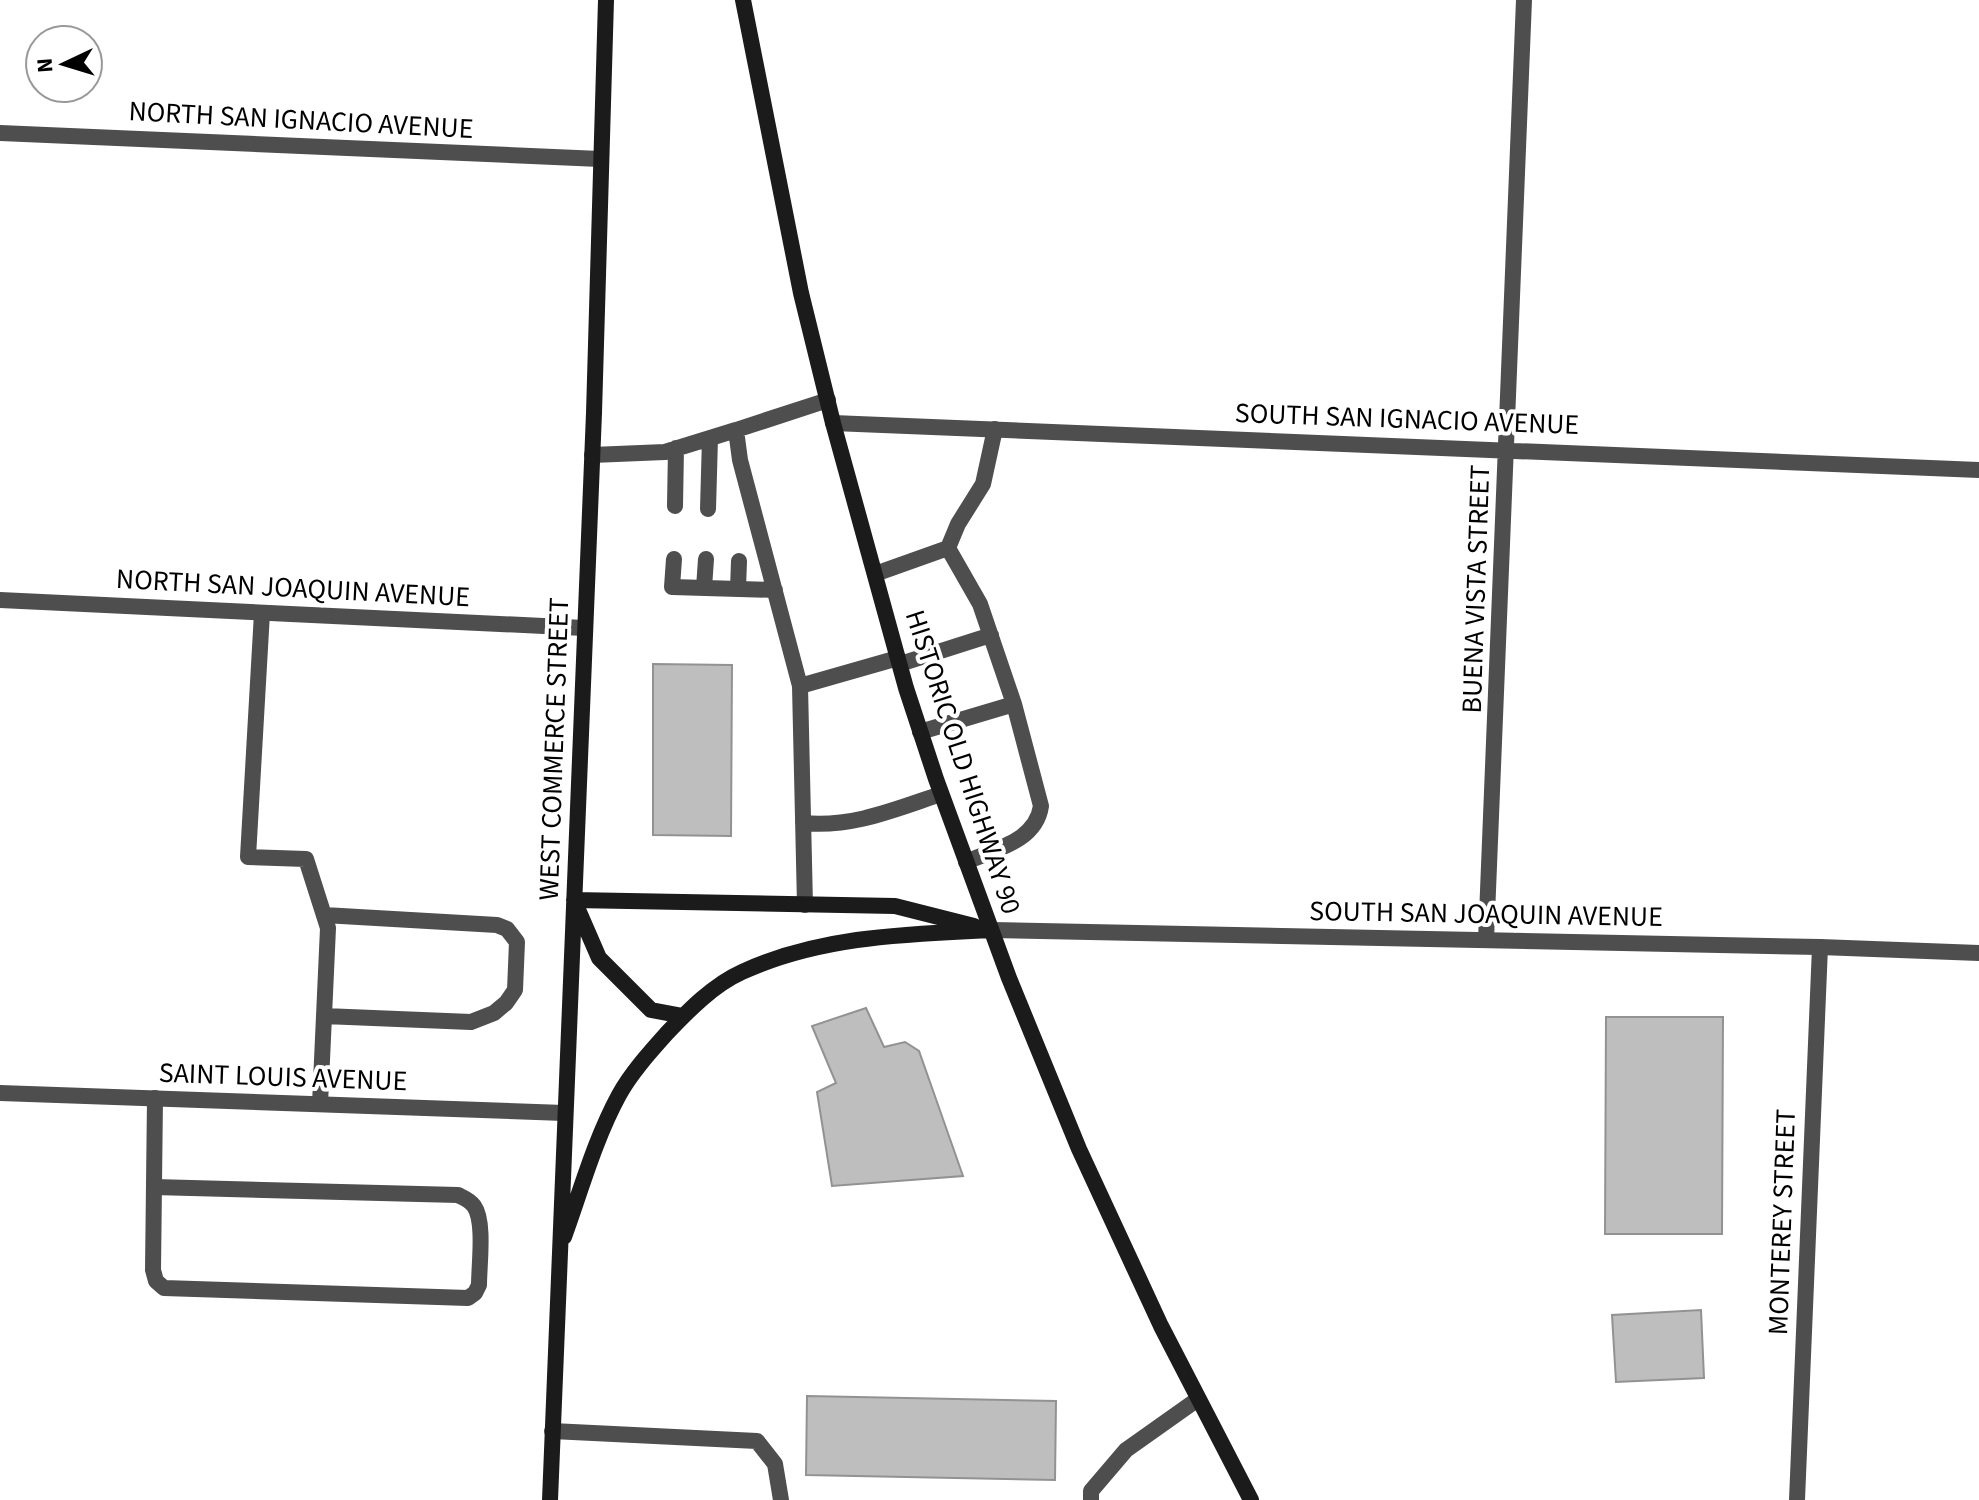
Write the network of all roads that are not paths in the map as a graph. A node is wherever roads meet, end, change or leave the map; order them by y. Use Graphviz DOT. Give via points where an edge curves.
graph roads {
  1 [pos="606,0"];
  2 [pos="743,0"];
  3 [pos="1524,0"];
  4 [pos="0,133"];
  5 [pos="600,159"];
  6 [pos="828,400"];
  7 [pos="833,423"];
  8 [pos="995,429"];
  9 [pos="736,430"];
  10 [pos="710,438"];
  11 [pos="676,448"];
  12 [pos="1508,449"];
  13 [pos="592,455"];
  14 [pos="743,470"];
  15 [pos="1979,470"];
  16 [pos="675,506"];
  17 [pos="708,509"];
  18 [pos="741,512"];
  19 [pos="948,548"];
  20 [pos="674,559"];
  21 [pos="706,559"];
  22 [pos="739,561"];
  23 [pos="875,574"];
  24 [pos="704,588"];
  25 [pos="738,589"];
  26 [pos="775,590"];
  27 [pos="0,600"];
  28 [pos="262,613"];
  29 [pos="584,628"];
  30 [pos="991,635"];
  31 [pos="899,661"];
  32 [pos="800,686"];
  33 [pos="1014,704"];
  34 [pos="920,732"];
  35 [pos="941,794"];
  36 [pos="803,823"];
  37 [pos="966,862"];
  38 [pos="574,900"];
  39 [pos="805,905"];
  40 [pos="324,915"];
  41 [pos="991,930"];
  42 [pos="1486,940"];
  43 [pos="1820,947"];
  44 [pos="1979,953"];
  45 [pos="324,1016"];
  46 [pos="683,1016"];
  47 [pos="0,1093"];
  48 [pos="155,1098"];
  49 [pos="320,1104"];
  50 [pos="564,1113"];
  51 [pos="154,1187"];
  52 [pos="559,1250"];
  53 [pos="1198,1399"];
  54 [pos="552,1431"];
  55 [pos="550,1500"];
  56 [pos="781,1500"];
  57 [pos="1091,1500"];
  58 [pos="1251,1500"];
  59 [pos="1797,1500"];
  1 -- 5 [label="main road, WEST COMMERCE STREET"];
  2 -- 6 [label="main road, HISTORIC OLD HIGHWAY 90" via="801,293"];
  3 -- 12 [label="street, BUENA VISTA STREET"];
  4 -- 5 [label="street, NORTH SAN IGNACIO AVENUE"];
  5 -- 13 [label="main road, WEST COMMERCE STREET"];
  6 -- 7 [label="main road, HISTORIC OLD HIGHWAY 90"];
  6 -- 9 [label="street"];
  7 -- 8 [label="street, SOUTH SAN IGNACIO AVENUE"];
  7 -- 23 [label="main road, HISTORIC OLD HIGHWAY 90"];
  8 -- 12 [label="street, SOUTH SAN IGNACIO AVENUE"];
  8 -- 19 [label="street" via="983,484"];
  9 -- 10 [label="street"];
  9 -- 14 [label="street"];
  10 -- 11 [label="street"];
  10 -- 17 [label="street"];
  11 -- 13 [label="street"];
  11 -- 16 [label="street"];
  12 -- 15 [label="street, SOUTH SAN IGNACIO AVENUE"];
  12 -- 42 [label="street, BUENA VISTA STREET"];
  13 -- 29 [label="main road, WEST COMMERCE STREET"];
  14 -- 18 [label="street"];
  14 -- 26 [label="street"];
  19 -- 23 [label="street"];
  19 -- 30 [label="street"];
  20 -- 24 [label="street" via="672,587"];
  21 -- 24 [label="street"];
  22 -- 25 [label="street"];
  23 -- 31 [label="main road, HISTORIC OLD HIGHWAY 90"];
  24 -- 25 [label="street"];
  25 -- 26 [label="street"];
  26 -- 32 [label="street"];
  27 -- 28 [label="street, NORTH SAN JOAQUIN AVENUE"];
  28 -- 29 [label="street, NORTH SAN JOAQUIN AVENUE"];
  28 -- 40 [label="street" via="248,857 306,859"];
  29 -- 38 [label="main road, WEST COMMERCE STREET"];
  30 -- 31 [label="street"];
  30 -- 33 [label="street"];
  31 -- 32 [label="street"];
  31 -- 34 [label="main road, HISTORIC OLD HIGHWAY 90"];
  32 -- 36 [label="street"];
  33 -- 34 [label="street"];
  33 -- 37 [label="street" via="1041,806 1039,822 1020,838"];
  34 -- 35 [label="main road, HISTORIC OLD HIGHWAY 90"];
  35 -- 36 [label="street" via="852,823"];
  35 -- 37 [label="main road, HISTORIC OLD HIGHWAY 90"];
  36 -- 39 [label="street"];
  37 -- 41 [label="main road, HISTORIC OLD HIGHWAY 90"];
  38 -- 39 [label="main road, SOUTH SAN JOAQUIN AVENUE"];
  38 -- 46 [label="main road" via="599,958 651,1010"];
  38 -- 50 [label="main road, WEST COMMERCE STREET"];
  39 -- 41 [label="main road, SOUTH SAN JOAQUIN AVENUE" via="895,906"];
  40 -- 45 [label="street"];
  40 -- 45 [label="street" via="497,925 517,942 515,990 494,1013 471,1022"];
  41 -- 42 [label="street, SOUTH SAN JOAQUIN AVENUE"];
  41 -- 46 [label="main road, SOUTH SAN JOAQUIN AVENUE" via="895,935 802,950 740,972"];
  41 -- 53 [label="main road, HISTORIC OLD HIGHWAY 90" via="1079,1149"];
  42 -- 43 [label="street, SOUTH SAN JOAQUIN AVENUE"];
  43 -- 44 [label="street, SOUTH SAN JOAQUIN AVENUE"];
  43 -- 59 [label="street, MONTEREY STREET"];
  45 -- 49 [label="street"];
  46 -- 52 [label="main road, SOUTH SAN JOAQUIN AVENUE" via="619,1094"];
  47 -- 48 [label="street, SAINT LOUIS AVENUE"];
  48 -- 49 [label="street, SAINT LOUIS AVENUE"];
  48 -- 51 [label="street"];
  49 -- 50 [label="street, SAINT LOUIS AVENUE"];
  50 -- 52 [label="main road, WEST COMMERCE STREET"];
  51 -- 51 [label="street" via="153,1270 164,1288 468,1298 479,1285 480,1221 476,1209 458,1195"];
  52 -- 54 [label="main road, WEST COMMERCE STREET"];
  53 -- 57 [label="street" via="1126,1450 1091,1491"];
  53 -- 58 [label="main road, HISTORIC OLD HIGHWAY 90"];
  54 -- 55 [label="main road, WEST COMMERCE STREET"];
  54 -- 56 [label="street" via="757,1441 775,1464"];
}
